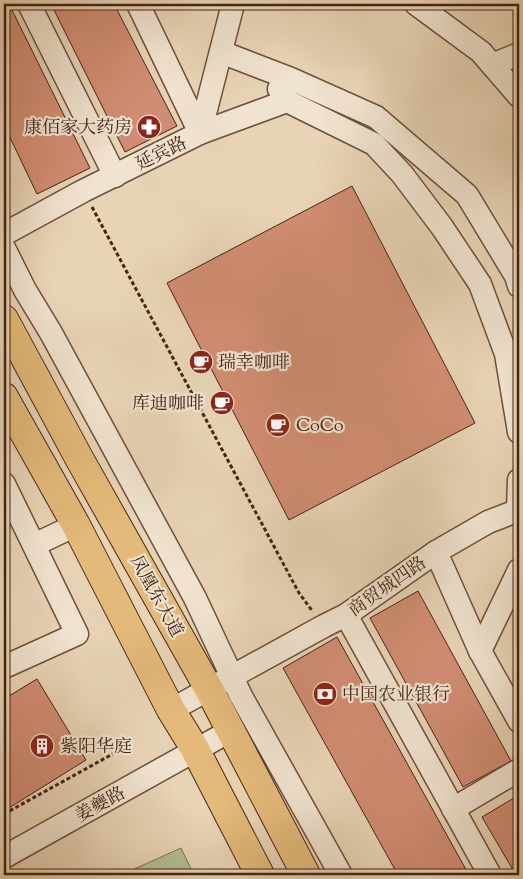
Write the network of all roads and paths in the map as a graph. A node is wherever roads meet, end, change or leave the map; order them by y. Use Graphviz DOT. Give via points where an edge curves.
graph roads {
  1 [pos="30,4"];
  2 [pos="138,4"];
  3 [pos="233,4"];
  4 [pos="416,4"];
  5 [pos="221,52"];
  6 [pos="519,54"];
  7 [pos="492,65"];
  8 [pos="266,69"];
  9 [pos="519,96"];
  10 [pos="288,101"];
  11 [pos="200,133"];
  12 [pos="115,176"];
  13 [pos="83,191"];
  14 [pos="4,234"];
  15 [pos="4,248"];
  16 [pos="519,286"];
  17 [pos="4,319"];
  18 [pos="4,397"];
  19 [pos="519,432"];
  20 [pos="519,480"];
  21 [pos="4,484"];
  22 [pos="518,510"];
  23 [pos="76,525"];
  24 [pos="34,545"];
  25 [pos="436,552"];
  26 [pos="519,570"];
  27 [pos="346,615"];
  28 [pos="324,626"];
  29 [pos="480,651"];
  30 [pos="4,667"];
  31 [pos="220,683"];
  32 [pos="171,710"];
  33 [pos="518,716"];
  34 [pos="230,731"];
  35 [pos="130,745"];
  36 [pos="195,749"];
  37 [pos="519,770"];
  38 [pos="453,809"];
  39 [pos="4,814"];
  40 [pos="4,857"];
  41 [pos="260,875"];
  42 [pos="306,875"];
  43 [pos="341,875"];
  44 [pos="490,875"];
  1 -- 12 [label="street"];
  2 -- 11 [label="street"];
  3 -- 5 [label="street, 延宾路"];
  4 -- 7 [label="street" via="481,52"];
  5 -- 8 [label="street"];
  5 -- 11 [label="street, 延宾路"];
  6 -- 7 [label="street"];
  7 -- 9 [label="street"];
  8 -- 10 [label="street"];
  8 -- 16 [label="street" via="376,117 467,195"];
  10 -- 11 [label="street"];
  10 -- 19 [label="street" via="374,144 402,174 442,228 480,284 506,354"];
  11 -- 12 [label="street, 延宾路"];
  12 -- 13 [label="street, 延宾路"];
  13 -- 14 [label="street, 延宾路"];
  13 -- 28 [label="path" via="299,593"];
  15 -- 31 [label="street" via="190,589"];
  17 -- 31 [label="main road, 凤凰东大道" via="79,458"];
  18 -- 23 [label="main road"];
  20 -- 22 [label="street"];
  21 -- 24 [label="street"];
  22 -- 25 [label="street" via="488,522"];
  23 -- 24 [label="street"];
  23 -- 32 [label="main road"];
  24 -- 30 [label="street" via="77,634"];
  25 -- 27 [label="street, 商贸城四路"];
  25 -- 29 [label="street, 商贸城四路"];
  26 -- 29 [label="street"];
  27 -- 28 [label="street, 商贸城四路"];
  27 -- 38 [label="street"];
  28 -- 31 [label="street, 商贸城四路"];
  29 -- 33 [label="street, 商贸城四路"];
  31 -- 32 [label="street, 商贸城四路"];
  31 -- 34 [label="main road, 凤凰东大道"];
  31 -- 43 [label="street" via="241,696"];
  32 -- 36 [label="main road"];
  34 -- 36 [label="street, 姜夔路"];
  34 -- 42 [label="main road, 凤凰东大道"];
  35 -- 39 [label="path"];
  36 -- 40 [label="street, 姜夔路"];
  36 -- 41 [label="main road"];
  37 -- 38 [label="street"];
  38 -- 44 [label="street"];
}
